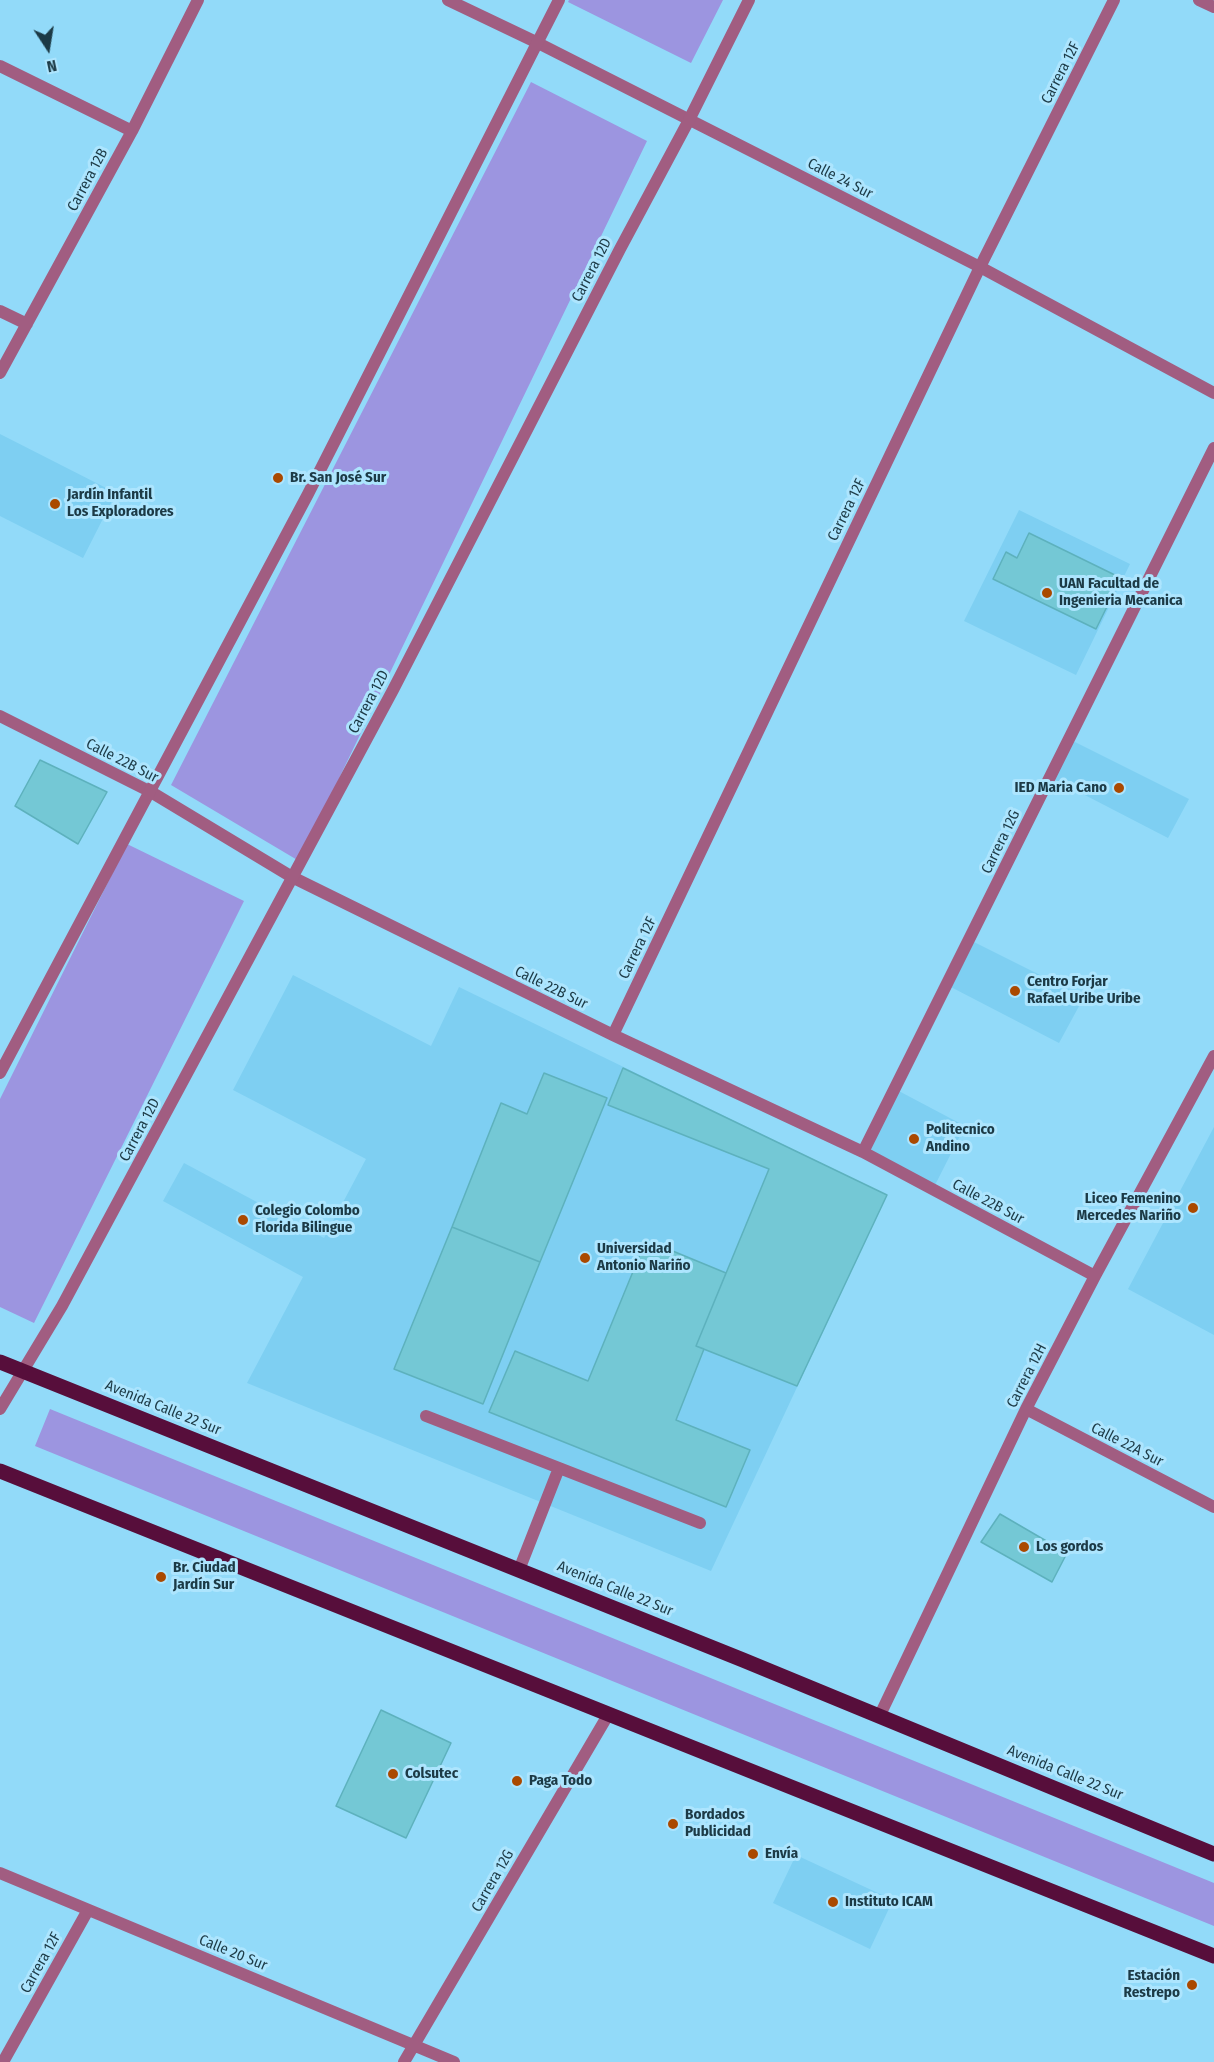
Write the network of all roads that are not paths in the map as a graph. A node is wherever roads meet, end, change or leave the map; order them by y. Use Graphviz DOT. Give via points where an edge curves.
graph roads {
  1 [pos="198,0"];
  2 [pos="448,0"];
  3 [pos="559,0"];
  4 [pos="749,0"];
  5 [pos="1114,0"];
  6 [pos="1199,0"];
  7 [pos="1214,7"];
  8 [pos="538,43"];
  9 [pos="0,66"];
  10 [pos="689,120"];
  11 [pos="132,131"];
  12 [pos="980,267"];
  13 [pos="0,311"];
  14 [pos="27,324"];
  15 [pos="0,373"];
  16 [pos="1214,393"];
  17 [pos="1214,448"];
  18 [pos="0,716"];
  19 [pos="151,792"];
  20 [pos="292,878"];
  21 [pos="613,1035"];
  22 [pos="1214,1056"];
  23 [pos="0,1073"];
  24 [pos="863,1152"];
  25 [pos="1095,1276"];
  26 [pos="0,1362"];
  27 [pos="22,1371"];
  28 [pos="0,1409"];
  29 [pos="1026,1409"];
  30 [pos="426,1416"];
  31 [pos="560,1468"];
  32 [pos="0,1471"];
  33 [pos="1214,1507"];
  34 [pos="700,1523"];
  35 [pos="519,1570"];
  36 [pos="608,1715"];
  37 [pos="880,1715"];
  38 [pos="1214,1854"];
  39 [pos="0,1873"];
  40 [pos="88,1910"];
  41 [pos="1214,1956"];
  42 [pos="414,2045"];
  43 [pos="3,2062"];
  44 [pos="404,2062"];
  45 [pos="454,2062"];
  1 -- 11 [label="street, Carrera 12B"];
  2 -- 8 [label="street, Calle 24 Sur"];
  3 -- 8 [label="street"];
  4 -- 10 [label="street, Carrera 12D"];
  5 -- 12 [label="street, Carrera 12F"];
  6 -- 7 [label="street"];
  8 -- 10 [label="street, Calle 24 Sur"];
  8 -- 19 [label="street"];
  9 -- 11 [label="street"];
  10 -- 12 [label="street, Calle 24 Sur"];
  10 -- 20 [label="street, Carrera 12D"];
  11 -- 14 [label="street, Carrera 12B"];
  12 -- 16 [label="street, Calle 24 Sur"];
  12 -- 21 [label="street, Carrera 12F"];
  13 -- 14 [label="street"];
  14 -- 15 [label="street, Carrera 12B"];
  17 -- 24 [label="street, Carrera 12G"];
  18 -- 19 [label="street, Calle 22B Sur"];
  19 -- 20 [label="street, Calle 22B Sur"];
  19 -- 23 [label="street"];
  20 -- 21 [label="street, Calle 22B Sur"];
  20 -- 27 [label="street, Carrera 12D" via="62,1306"];
  21 -- 24 [label="street, Calle 22B Sur"];
  22 -- 25 [label="street, Carrera 12H"];
  24 -- 25 [label="street, Calle 22B Sur"];
  25 -- 29 [label="street, Carrera 12H"];
  26 -- 27 [label="main road, Avenida Calle 22 Sur"];
  27 -- 28 [label="street, Carrera 12D"];
  27 -- 35 [label="main road, Avenida Calle 22 Sur"];
  29 -- 33 [label="street, Calle 22A Sur"];
  29 -- 37 [label="street, Carrera 12H"];
  30 -- 31 [label="street"];
  31 -- 34 [label="street"];
  31 -- 35 [label="street"];
  32 -- 36 [label="main road"];
  35 -- 37 [label="main road, Avenida Calle 22 Sur"];
  36 -- 41 [label="main road"];
  36 -- 42 [label="street, Carrera 12G"];
  37 -- 38 [label="main road, Avenida Calle 22 Sur"];
  39 -- 40 [label="street, Calle 20 Sur"];
  40 -- 42 [label="street, Calle 20 Sur"];
  40 -- 43 [label="street, Carrera 12F"];
  42 -- 44 [label="street, Carrera 12G"];
  42 -- 45 [label="street, Calle 20 Sur"];
}
